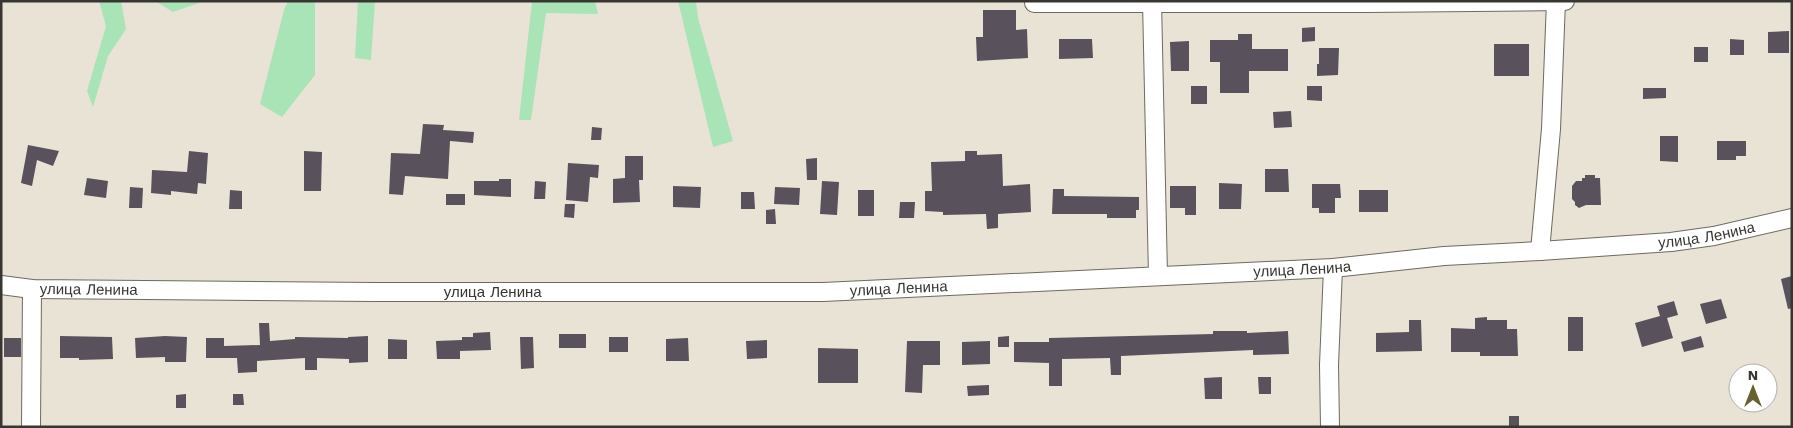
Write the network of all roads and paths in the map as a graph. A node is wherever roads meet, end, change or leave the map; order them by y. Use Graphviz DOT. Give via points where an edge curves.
graph roads {
  1 [pos="1556,1"];
  2 [pos="1565,1"];
  3 [pos="1152,2"];
  4 [pos="1034,3"];
  5 [pos="1792,218"];
  6 [pos="1540,251"];
  7 [pos="1333,268"];
  8 [pos="1158,276"];
  9 [pos="1,285"];
  10 [pos="32,289"];
  11 [pos="31,427"];
  12 [pos="1330,427"];
  1 -- 2 [label="street"];
  1 -- 3 [label="street" via="1367,4"];
  1 -- 6 [label="street" via="1551,129"];
  3 -- 4 [label="street"];
  3 -- 8 [label="street"];
  5 -- 6 [label="street, улица Ленина" via="1688,239"];
  6 -- 7 [label="street, улица Ленина" via="1444,256"];
  7 -- 8 [label="street, улица Ленина"];
  7 -- 12 [label="street"];
  8 -- 10 [label="street, улица Ленина" via="823,292"];
  9 -- 10 [label="street, улица Ленина"];
  10 -- 11 [label="street"];
}
